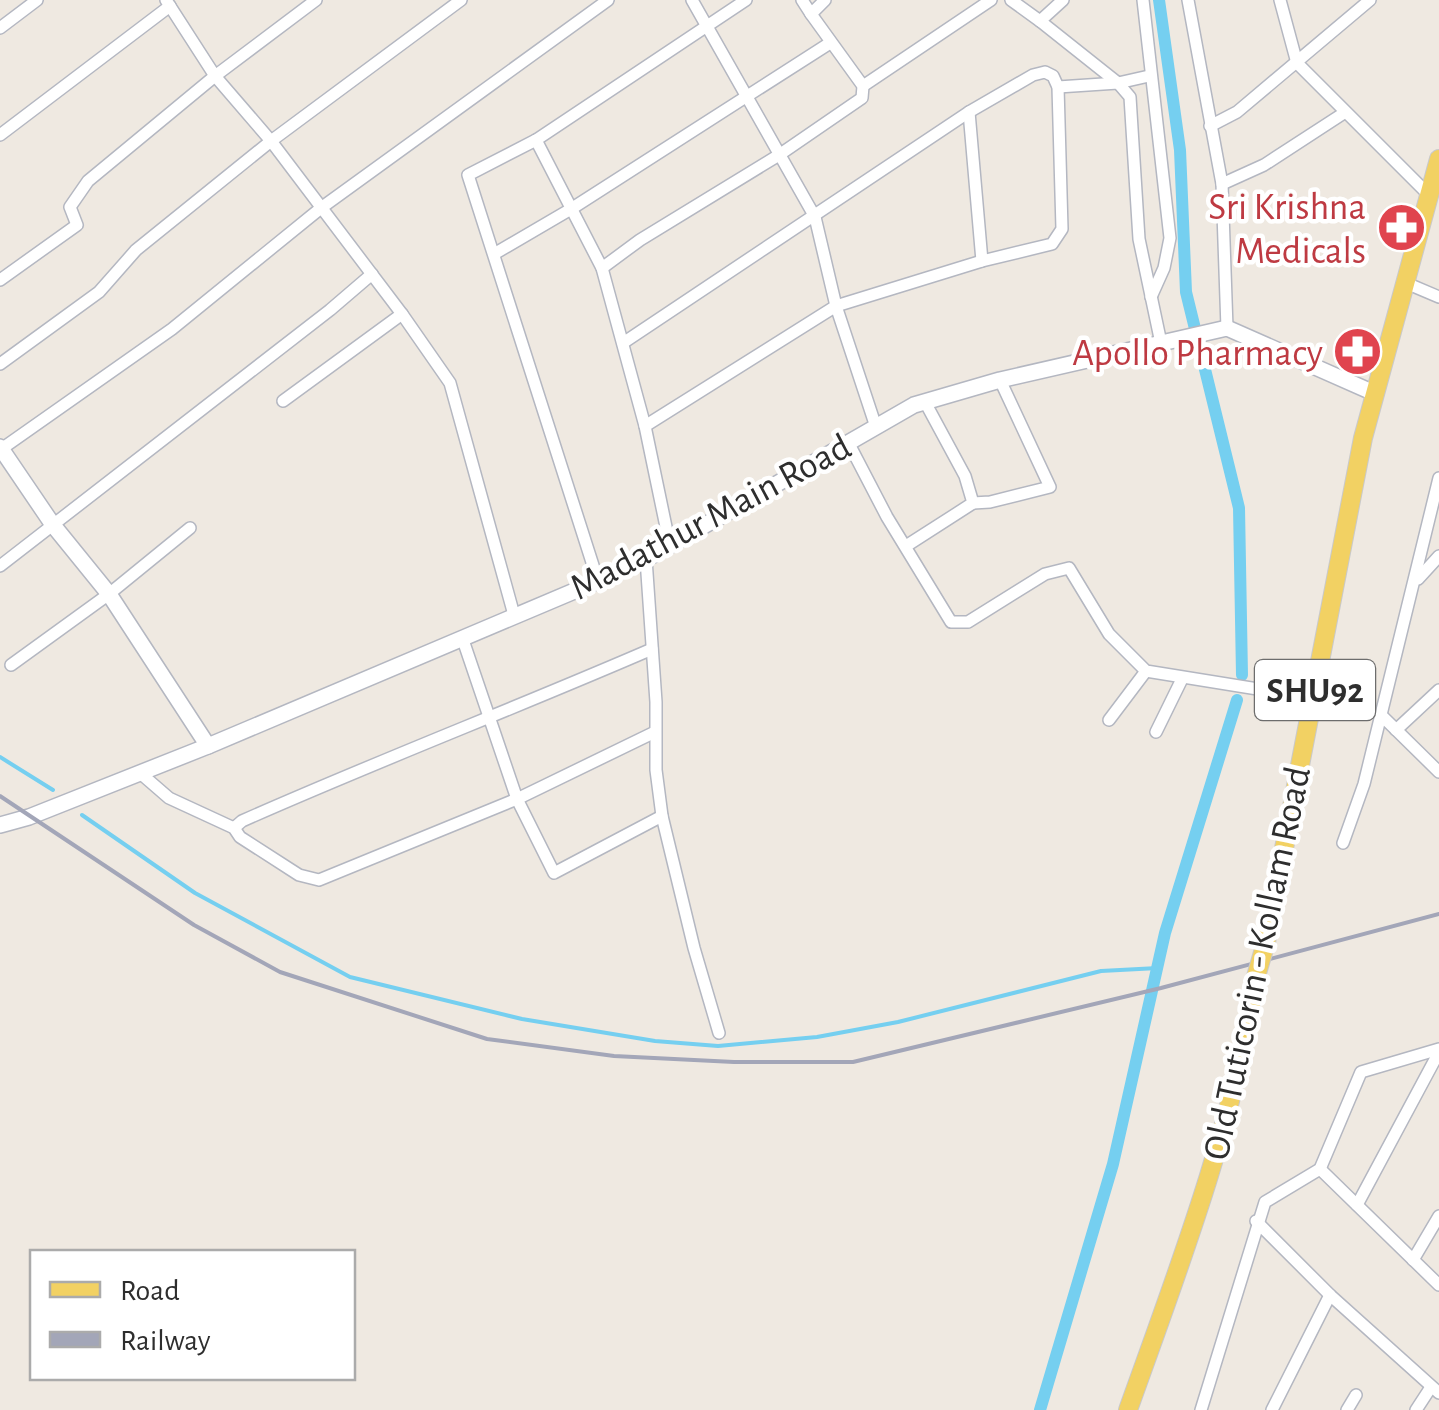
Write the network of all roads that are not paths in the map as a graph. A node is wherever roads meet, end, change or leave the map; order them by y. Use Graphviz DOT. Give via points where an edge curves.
graph roads {
  1 [pos="37,0"];
  2 [pos="316,0"];
  3 [pos="460,0"];
  4 [pos="607,0"];
  5 [pos="692,0"];
  6 [pos="746,0"];
  7 [pos="802,0"];
  8 [pos="825,0"];
  9 [pos="991,0"];
  10 [pos="1011,0"];
  11 [pos="1063,0"];
  12 [pos="1143,0"];
  13 [pos="1188,0"];
  14 [pos="1280,0"];
  15 [pos="1370,0"];
  16 [pos="168,3"];
  17 [pos="810,14"];
  18 [pos="1040,21"];
  19 [pos="707,24"];
  20 [pos="0,28"];
  21 [pos="830,43"];
  22 [pos="1297,62"];
  23 [pos="216,76"];
  24 [pos="1149,76"];
  25 [pos="1118,82"];
  26 [pos="863,86"];
  27 [pos="1058,87"];
  28 [pos="749,96"];
  29 [pos="969,112"];
  30 [pos="1344,113"];
  31 [pos="1210,126"];
  32 [pos="0,135"];
  33 [pos="536,140"];
  34 [pos="271,141"];
  35 [pos="780,155"];
  36 [pos="1439,159"];
  37 [pos="1222,184"];
  38 [pos="1429,196"];
  39 [pos="321,208"];
  40 [pos="571,209"];
  41 [pos="814,217"];
  42 [pos="494,254"];
  43 [pos="982,261"];
  44 [pos="602,268"];
  45 [pos="372,274"];
  46 [pos="0,280"];
  47 [pos="1406,283"];
  48 [pos="1151,297"];
  49 [pos="1439,298"];
  50 [pos="836,306"];
  51 [pos="402,314"];
  52 [pos="1219,329"];
  53 [pos="624,342"];
  54 [pos="1164,342"];
  55 [pos="0,364"];
  56 [pos="1000,380"];
  57 [pos="1374,394"];
  58 [pos="283,402"];
  59 [pos="925,402"];
  60 [pos="644,426"];
  61 [pos="876,428"];
  62 [pos="848,442"];
  63 [pos="0,449"];
  64 [pos="1439,478"];
  65 [pos="973,503"];
  66 [pos="53,526"];
  67 [pos="190,528"];
  68 [pos="670,546"];
  69 [pos="906,546"];
  70 [pos="1439,556"];
  71 [pos="646,559"];
  72 [pos="0,566"];
  73 [pos="598,581"];
  74 [pos="1415,582"];
  75 [pos="108,594"];
  76 [pos="514,615"];
  77 [pos="462,640"];
  78 [pos="652,649"];
  79 [pos="11,664"];
  80 [pos="1146,671"];
  81 [pos="1182,679"];
  82 [pos="1439,690"];
  83 [pos="1270,691"];
  84 [pos="1380,716"];
  85 [pos="490,719"];
  86 [pos="1109,720"];
  87 [pos="1396,730"];
  88 [pos="655,732"];
  89 [pos="1156,732"];
  90 [pos="208,746"];
  91 [pos="139,772"];
  92 [pos="1439,772"];
  93 [pos="517,799"];
  94 [pos="662,816"];
  95 [pos="0,824"];
  96 [pos="234,828"];
  97 [pos="1342,843"];
  98 [pos="719,1033"];
  99 [pos="1439,1050"];
  100 [pos="1320,1169"];
  101 [pos="1357,1204"];
  102 [pos="1439,1216"];
  103 [pos="1256,1222"];
  104 [pos="1414,1260"];
  105 [pos="1439,1284"];
  106 [pos="1330,1294"];
  107 [pos="1435,1390"];
  108 [pos="1356,1396"];
  109 [pos="1128,1410"];
  110 [pos="1200,1410"];
  111 [pos="1272,1410"];
  112 [pos="1347,1410"];
  113 [pos="1416,1410"];
  1 -- 20 [label="street"];
  2 -- 23 [label="street"];
  3 -- 34 [label="street"];
  4 -- 39 [label="street"];
  5 -- 19 [label="street"];
  6 -- 19 [label="street"];
  7 -- 17 [label="street"];
  8 -- 17 [label="street"];
  9 -- 26 [label="street"];
  10 -- 18 [label="street"];
  11 -- 18 [label="street"];
  12 -- 24 [label="street"];
  13 -- 31 [label="street"];
  14 -- 22 [label="street"];
  15 -- 22 [label="street"];
  16 -- 23 [label="street"];
  16 -- 32 [label="street"];
  17 -- 21 [label="street"];
  18 -- 25 [label="street"];
  19 -- 28 [label="street"];
  19 -- 33 [label="street"];
  21 -- 26 [label="street"];
  21 -- 28 [label="street"];
  22 -- 30 [label="street"];
  22 -- 31 [label="street"];
  23 -- 34 [label="street"];
  23 -- 46 [label="street" via="88,181 70,207 77,225"];
  24 -- 25 [label="street"];
  24 -- 48 [label="street" via="1170,238"];
  25 -- 27 [label="street"];
  25 -- 48 [label="street" via="1130,97"];
  26 -- 35 [label="street" via="862,98"];
  27 -- 29 [label="street" via="1053,76 1033,74"];
  27 -- 43 [label="street" via="1059,238"];
  28 -- 35 [label="street"];
  28 -- 40 [label="street"];
  29 -- 41 [label="street"];
  29 -- 43 [label="street"];
  30 -- 37 [label="street"];
  30 -- 38 [label="street"];
  31 -- 37 [label="street"];
  33 -- 40 [label="street"];
  33 -- 42 [label="street" via="468,175"];
  34 -- 39 [label="street"];
  34 -- 55 [label="street" via="136,250 99,292"];
  35 -- 41 [label="street"];
  35 -- 44 [label="street"];
  36 -- 38 [label="main road, Old Tuticorin - Kollam Road / SHU92"];
  37 -- 52 [label="street"];
  38 -- 47 [label="main road, Old Tuticorin - Kollam Road / SHU92"];
  39 -- 45 [label="street"];
  39 -- 63 [label="street" via="172,329"];
  40 -- 42 [label="street"];
  40 -- 44 [label="street"];
  41 -- 50 [label="street"];
  41 -- 53 [label="street"];
  42 -- 73 [label="street"];
  43 -- 50 [label="street"];
  44 -- 53 [label="street"];
  45 -- 51 [label="street"];
  45 -- 66 [label="street"];
  47 -- 49 [label="street"];
  47 -- 57 [label="main road, Old Tuticorin - Kollam Road / SHU92"];
  48 -- 54 [label="street"];
  50 -- 60 [label="street"];
  50 -- 61 [label="street"];
  51 -- 58 [label="street"];
  51 -- 76 [label="street" via="450,384"];
  52 -- 54 [label="street, Madathur Main Road"];
  52 -- 57 [label="street"];
  53 -- 60 [label="street"];
  54 -- 56 [label="street, Madathur Main Road"];
  56 -- 59 [label="street, Madathur Main Road"];
  56 -- 65 [label="street" via="1050,487"];
  57 -- 109 [label="main road, Old Tuticorin - Kollam Road / SHU92, bridge" via="1246,1040 1213,1164"];
  59 -- 61 [label="street, Madathur Main Road"];
  59 -- 65 [label="street"];
  60 -- 68 [label="street"];
  61 -- 62 [label="street, Madathur Main Road"];
  62 -- 68 [label="street, Madathur Main Road"];
  62 -- 69 [label="street"];
  63 -- 66 [label="street"];
  64 -- 74 [label="street"];
  65 -- 69 [label="street"];
  66 -- 72 [label="street"];
  66 -- 75 [label="street"];
  67 -- 75 [label="street"];
  68 -- 71 [label="street, Madathur Main Road"];
  69 -- 80 [label="street" via="952,622 968,622 1045,574 1069,568 1109,634"];
  70 -- 74 [label="street"];
  71 -- 73 [label="street, Madathur Main Road"];
  71 -- 78 [label="street"];
  73 -- 76 [label="street, Madathur Main Road"];
  74 -- 84 [label="street"];
  75 -- 79 [label="street"];
  75 -- 90 [label="street"];
  76 -- 77 [label="street, Madathur Main Road"];
  77 -- 85 [label="street"];
  77 -- 90 [label="street, Madathur Main Road"];
  78 -- 85 [label="street"];
  78 -- 88 [label="street"];
  80 -- 81 [label="street"];
  80 -- 86 [label="street"];
  81 -- 83 [label="street"];
  81 -- 89 [label="street"];
  82 -- 87 [label="street"];
  84 -- 87 [label="street"];
  84 -- 97 [label="street"];
  85 -- 93 [label="street"];
  85 -- 96 [label="street"];
  87 -- 92 [label="street"];
  88 -- 93 [label="street"];
  88 -- 94 [label="street"];
  90 -- 91 [label="street, Madathur Main Road"];
  91 -- 95 [label="street, Madathur Main Road"];
  91 -- 96 [label="street" via="170,798"];
  93 -- 94 [label="street" via="554,873"];
  93 -- 96 [label="street" via="319,880 299,875"];
  94 -- 98 [label="street"];
  99 -- 100 [label="street" via="1361,1072"];
  99 -- 101 [label="street"];
  100 -- 101 [label="street"];
  100 -- 103 [label="street" via="1265,1202"];
  101 -- 104 [label="street"];
  102 -- 104 [label="street"];
  103 -- 106 [label="street"];
  103 -- 110 [label="street"];
  104 -- 105 [label="street"];
  106 -- 107 [label="street"];
  106 -- 111 [label="street"];
  107 -- 113 [label="street"];
  108 -- 112 [label="street"];
}
